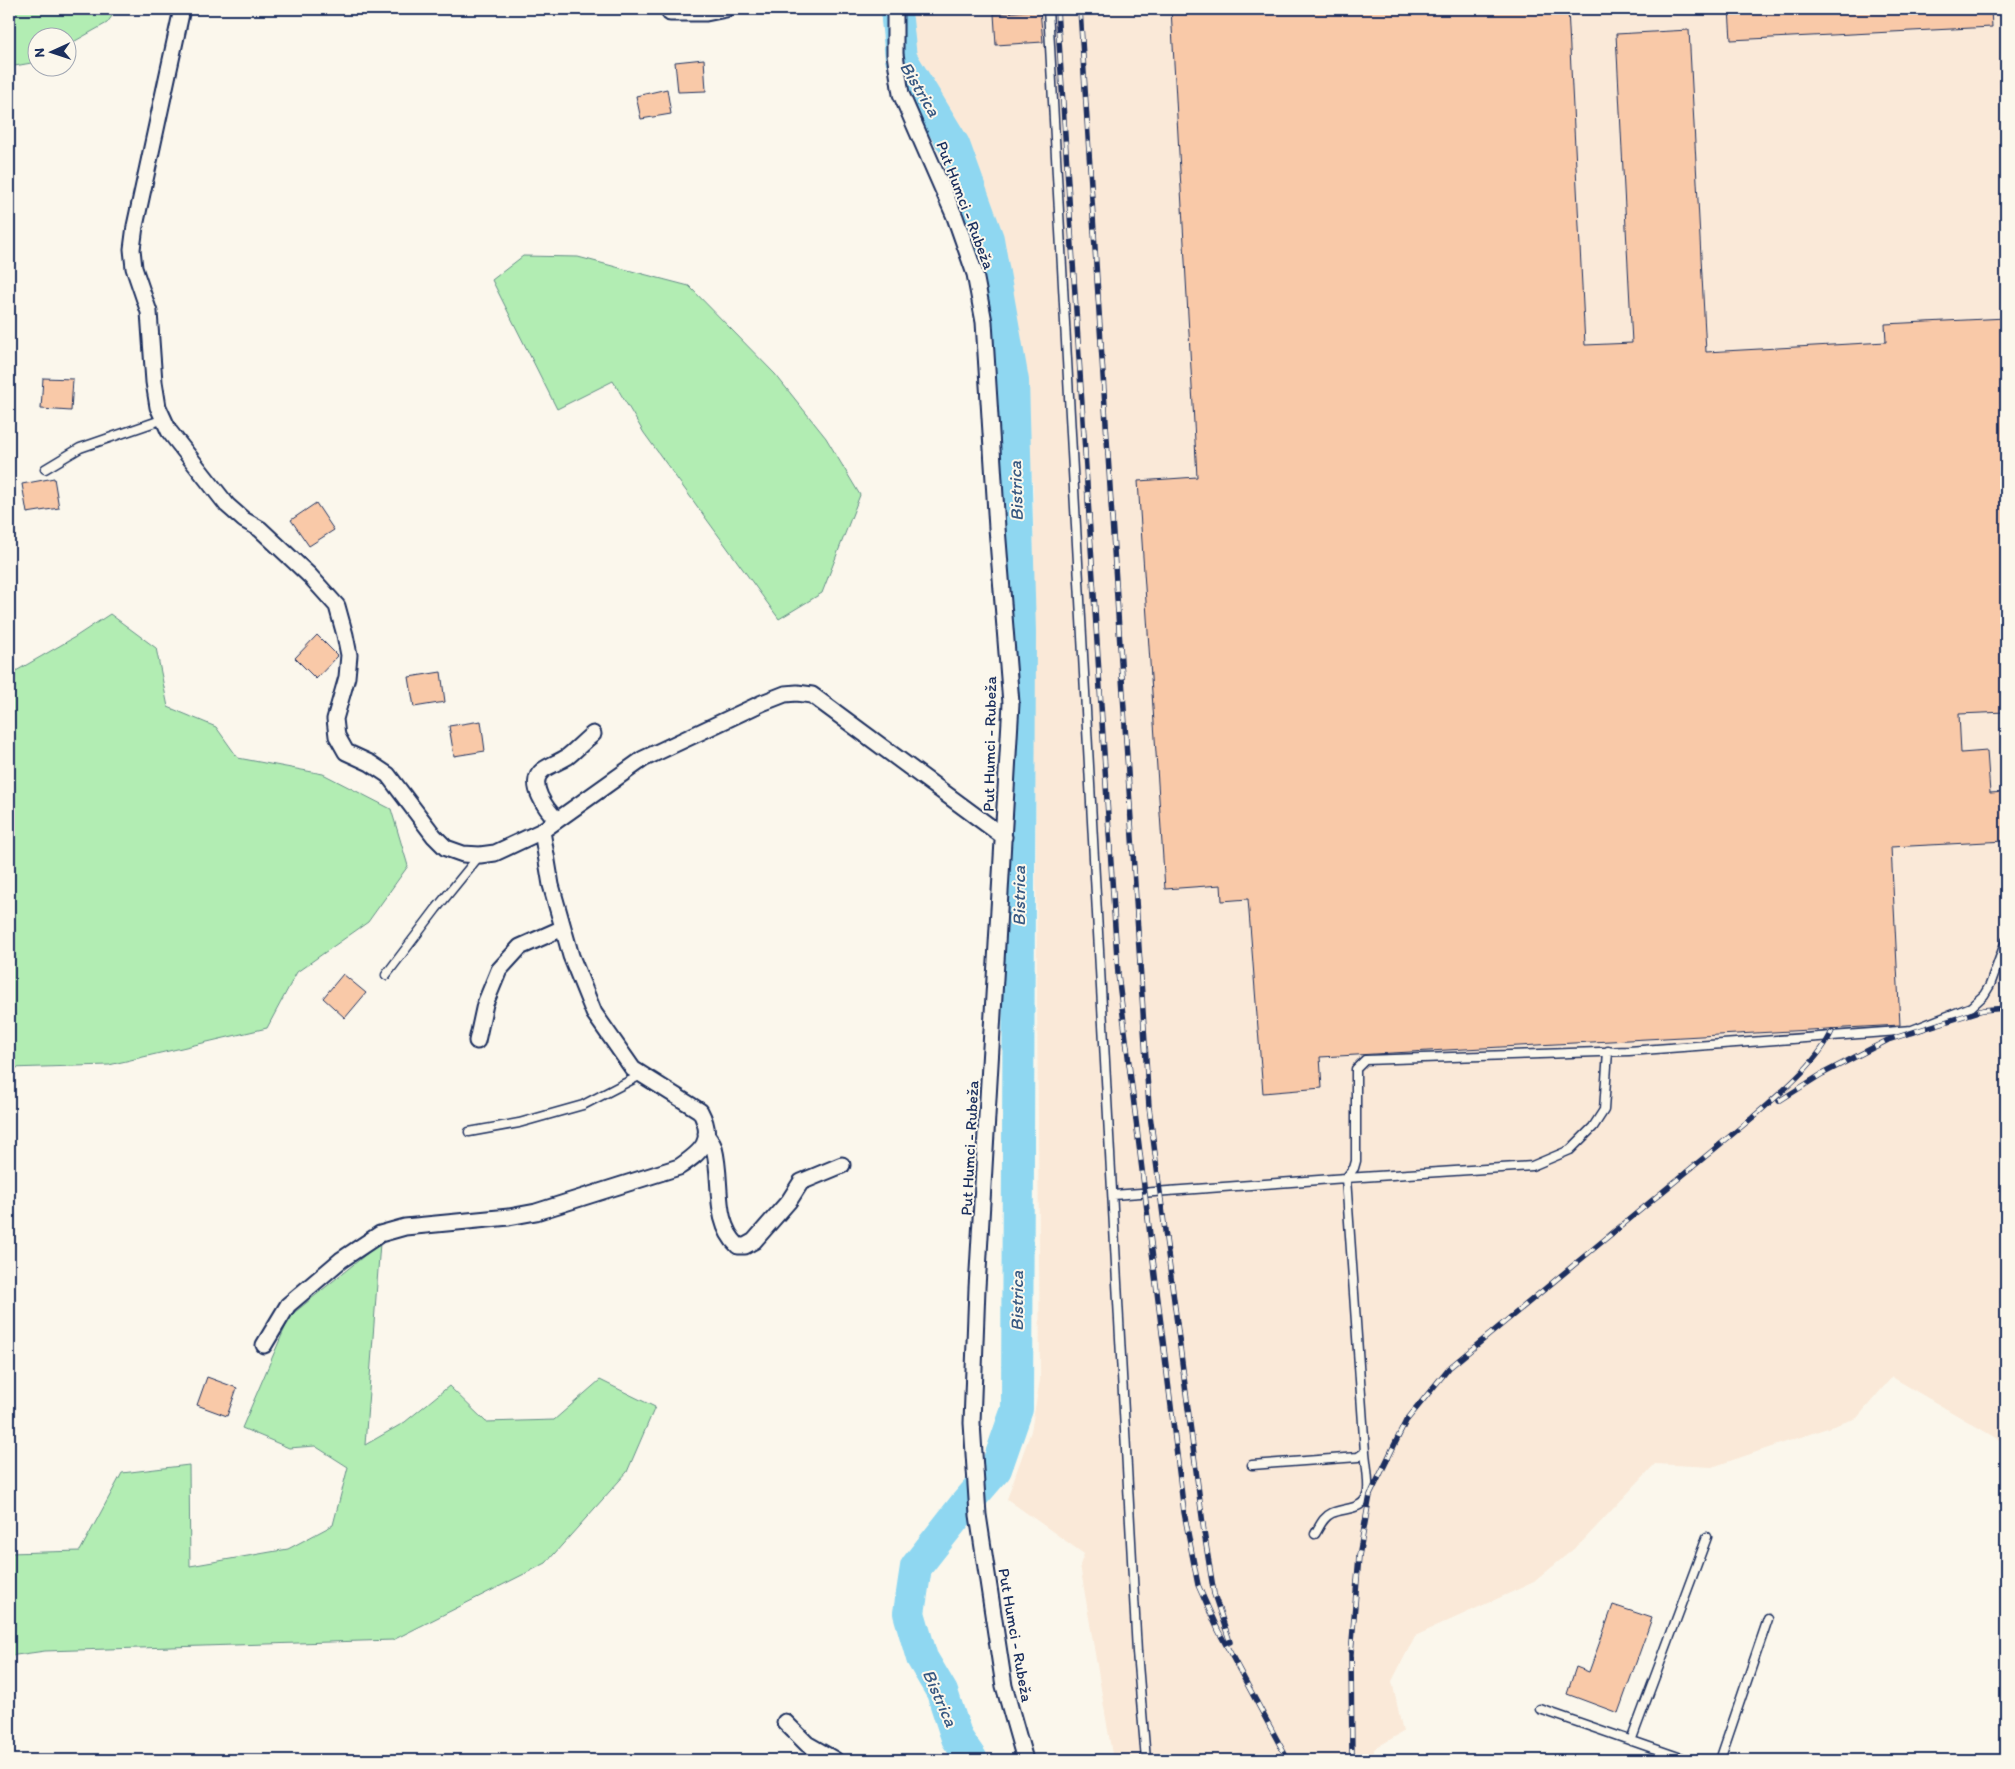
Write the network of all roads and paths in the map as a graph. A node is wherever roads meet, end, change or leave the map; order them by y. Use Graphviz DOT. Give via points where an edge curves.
graph roads {
  1 [pos="182,9"];
  2 [pos="726,9"];
  3 [pos="895,9"];
  4 [pos="1048,9"];
  5 [pos="670,13"];
  6 [pos="164,419"];
  7 [pos="45,469"];
  8 [pos="593,734"];
  9 [pos="557,820"];
  10 [pos="542,831"];
  11 [pos="1004,837"];
  12 [pos="480,855"];
  13 [pos="563,928"];
  14 [pos="2006,942"];
  15 [pos="386,975"];
  16 [pos="478,1041"];
  17 [pos="1608,1051"];
  18 [pos="641,1075"];
  19 [pos="469,1132"];
  20 [pos="706,1134"];
  21 [pos="842,1165"];
  22 [pos="1346,1178"];
  23 [pos="1112,1195"];
  24 [pos="264,1345"];
  25 [pos="1365,1452"];
  26 [pos="1252,1465"];
  27 [pos="1315,1534"];
  28 [pos="1707,1537"];
  29 [pos="1768,1619"];
  30 [pos="1540,1709"];
  31 [pos="785,1722"];
  32 [pos="1631,1741"];
  33 [pos="835,1760"];
  34 [pos="1025,1760"];
  35 [pos="1146,1760"];
  36 [pos="1687,1760"];
  37 [pos="1720,1760"];
  1 -- 6 [label="street" via="132,249 134,268 149,312 154,382 158,407"];
  2 -- 5 [label="street" via="706,13"];
  3 -- 11 [label="street, Put Humci - Rubeža" via="894,54 902,94 955,217 975,274 984,322 1011,702"];
  4 -- 23 [label="lane"];
  6 -- 7 [label="lane" via="80,448"];
  6 -- 12 [label="street" via="169,431 227,505 260,529 337,606 349,655 347,677 335,719 337,736 346,752 388,775 446,848"];
  8 -- 9 [label="street" via="537,778 542,799"];
  9 -- 10 [label="street"];
  9 -- 11 [label="street" via="643,760 762,703 797,693 812,695"];
  10 -- 12 [label="street" via="495,853"];
  10 -- 13 [label="street" via="551,885"];
  11 -- 34 [label="street, Put Humci - Rubeža" via="972,1423 978,1515 1004,1686"];
  12 -- 15 [label="lane"];
  13 -- 16 [label="street" via="520,947 499,970 485,1004"];
  13 -- 18 [label="street" via="594,1013 633,1069"];
  14 -- 17 [label="lane" via="1984,995 1971,1007 1912,1030"];
  17 -- 22 [label="lane" via="1604,1110 1593,1127 1570,1150 1532,1166"];
  17 -- 22 [label="lane" via="1364,1060 1356,1069 1356,1161"];
  18 -- 19 [label="lane" via="582,1106"];
  18 -- 20 [label="street" via="700,1111"];
  20 -- 21 [label="street" via="714,1147 723,1223 738,1246 754,1241 801,1182"];
  20 -- 24 [label="street" via="698,1154 679,1168 536,1212 405,1227 380,1234 341,1260 288,1305"];
  22 -- 23 [label="lane"];
  22 -- 25 [label="lane"];
  23 -- 35 [label="lane"];
  25 -- 26 [label="lane" via="1358,1457"];
  25 -- 27 [label="lane" via="1366,1500 1359,1506 1324,1518"];
  28 -- 32 [label="lane"];
  29 -- 37 [label="lane"];
  30 -- 32 [label="lane"];
  31 -- 33 [label="street" via="807,1744"];
  32 -- 36 [label="lane"];
}
